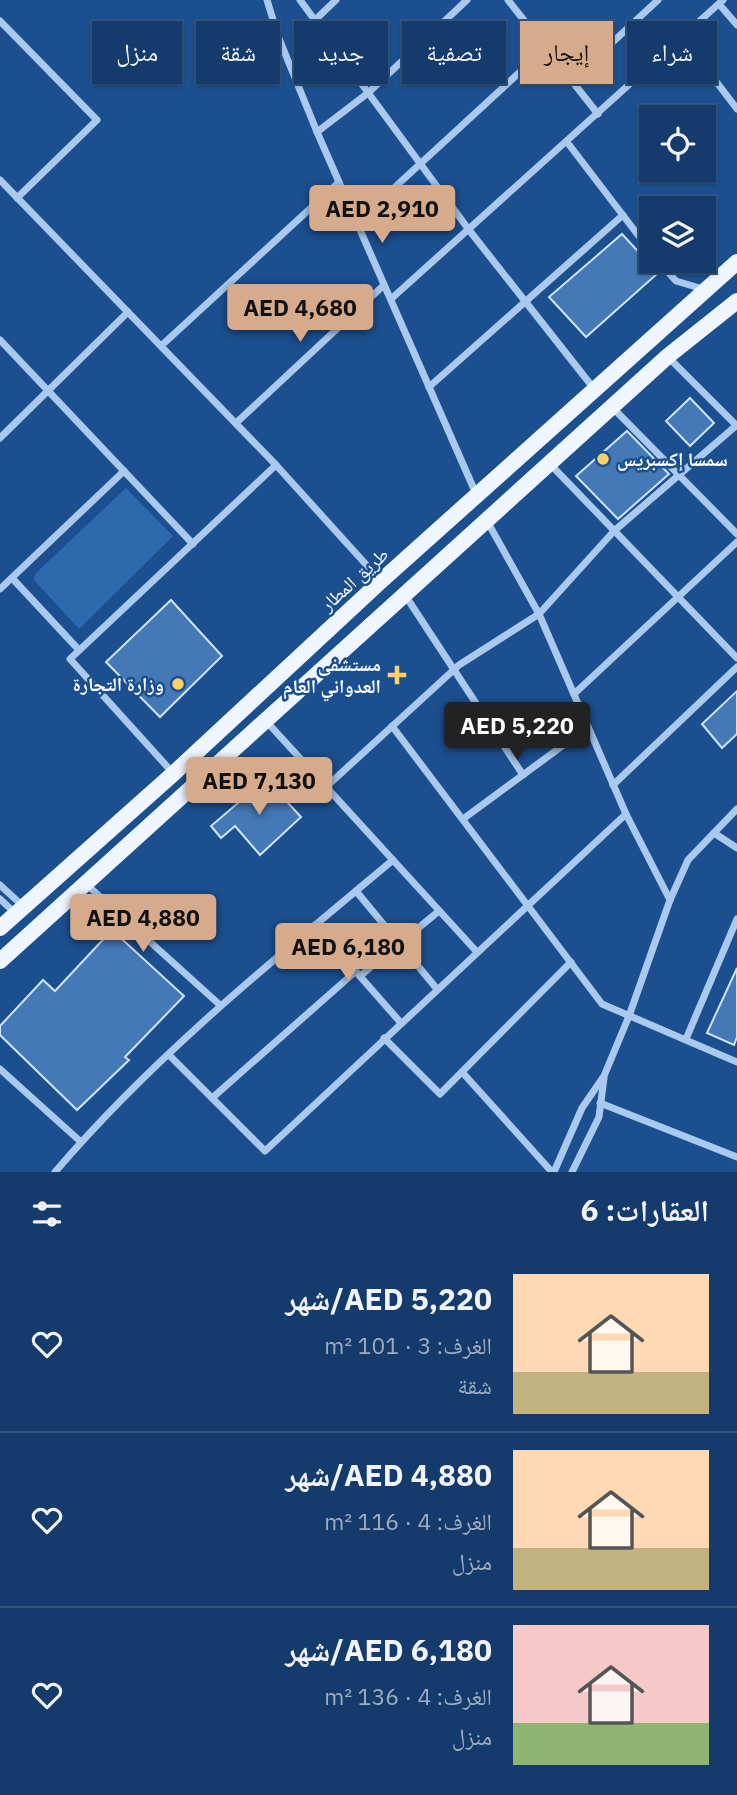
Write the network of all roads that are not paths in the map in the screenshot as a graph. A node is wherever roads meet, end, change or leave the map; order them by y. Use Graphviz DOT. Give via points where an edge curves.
graph roads {
  1 [pos="267,0"];
  2 [pos="300,0"];
  3 [pos="336,0"];
  4 [pos="467,0"];
  5 [pos="508,0"];
  6 [pos="658,0"];
  7 [pos="721,2"];
  8 [pos="315,20"];
  9 [pos="0,21"];
  10 [pos="525,21"];
  11 [pos="701,21"];
  12 [pos="737,25"];
  13 [pos="613,42"];
  14 [pos="520,72"];
  15 [pos="717,83"];
  16 [pos="575,84"];
  17 [pos="632,84"];
  18 [pos="368,93"];
  19 [pos="737,109"];
  20 [pos="598,114"];
  21 [pos="317,132"];
  22 [pos="567,142"];
  23 [pos="419,163"];
  24 [pos="0,180"];
  25 [pos="339,182"];
  26 [pos="17,198"];
  27 [pos="623,215"];
  28 [pos="357,222"];
  29 [pos="469,230"];
  30 [pos="639,236"];
  31 [pos="737,262"];
  32 [pos="669,273"];
  33 [pos="384,285"];
  34 [pos="705,290"];
  35 [pos="391,299"];
  36 [pos="525,300"];
  37 [pos="737,300"];
  38 [pos="128,312"];
  39 [pos="0,340"];
  40 [pos="161,346"];
  41 [pos="668,356"];
  42 [pos="429,387"];
  43 [pos="595,390"];
  44 [pos="48,391"];
  45 [pos="611,407"];
  46 [pos="236,423"];
  47 [pos="737,426"];
  48 [pos="0,438"];
  49 [pos="549,463"];
  50 [pos="276,465"];
  51 [pos="124,471"];
  52 [pos="679,475"];
  53 [pos="477,497"];
  54 [pos="486,520"];
  55 [pos="614,531"];
  56 [pos="737,534"];
  57 [pos="737,542"];
  58 [pos="193,544"];
  59 [pos="12,578"];
  60 [pos="381,581"];
  61 [pos="0,589"];
  62 [pos="405,594"];
  63 [pos="678,597"];
  64 [pos="539,614"];
  65 [pos="79,650"];
  66 [pos="737,658"];
  67 [pos="737,667"];
  68 [pos="454,670"];
  69 [pos="574,694"];
  70 [pos="265,721"];
  71 [pos="392,726"];
  72 [pos="588,727"];
  73 [pos="173,774"];
  74 [pos="523,775"];
  75 [pos="613,785"];
  76 [pos="326,787"];
  77 [pos="737,809"];
  78 [pos="626,814"];
  79 [pos="463,819"];
  80 [pos="714,833"];
  81 [pos="737,848"];
  82 [pos="393,860"];
  83 [pos="86,883"];
  84 [pos="0,885"];
  85 [pos="356,891"];
  86 [pos="0,899"];
  87 [pos="670,900"];
  88 [pos="528,905"];
  89 [pos="20,911"];
  90 [pos="439,911"];
  91 [pos="737,919"];
  92 [pos="316,925"];
  93 [pos="0,928"];
  94 [pos="398,945"];
  95 [pos="477,952"];
  96 [pos="0,961"];
  97 [pos="571,962"];
  98 [pos="358,974"];
  99 [pos="437,989"];
  100 [pos="220,1005"];
  101 [pos="629,1016"];
  102 [pos="401,1023"];
  103 [pos="384,1038"];
  104 [pos="686,1039"];
  105 [pos="169,1055"];
  106 [pos="737,1062"];
  107 [pos="0,1069"];
  108 [pos="461,1072"];
  109 [pos="604,1076"];
  110 [pos="212,1098"];
  111 [pos="600,1103"];
  112 [pos="81,1142"];
  113 [pos="737,1157"];
  114 [pos="55,1172"];
  115 [pos="553,1172"];
  116 [pos="572,1172"];
  1 -- 21 [label="street"];
  2 -- 8 [label="street"];
  3 -- 8 [label="street"];
  4 -- 18 [label="street"];
  5 -- 10 [label="street"];
  6 -- 13 [label="street"];
  7 -- 11 [label="street"];
  7 -- 12 [label="street"];
  8 -- 18 [label="street"];
  9 -- 26 [label="street" via="97,120"];
  14 -- 23 [label="street"];
  15 -- 19 [label="street"];
  16 -- 20 [label="street"];
  17 -- 20 [label="street"];
  18 -- 21 [label="street"];
  18 -- 23 [label="street"];
  20 -- 22 [label="street"];
  21 -- 25 [label="street"];
  22 -- 27 [label="street"];
  22 -- 29 [label="street"];
  23 -- 28 [label="street"];
  23 -- 29 [label="street"];
  24 -- 26 [label="street"];
  25 -- 28 [label="street"];
  25 -- 40 [label="street"];
  26 -- 38 [label="street"];
  27 -- 30 [label="street"];
  27 -- 36 [label="street"];
  28 -- 33 [label="street"];
  29 -- 35 [label="street"];
  29 -- 36 [label="street"];
  31 -- 34 [label="main road, طريق المطار"];
  32 -- 34 [label="street" via="676,281"];
  33 -- 35 [label="street"];
  33 -- 46 [label="street"];
  34 -- 43 [label="main road, طريق المطار"];
  35 -- 42 [label="street"];
  36 -- 42 [label="street"];
  36 -- 43 [label="street"];
  37 -- 41 [label="main road"];
  38 -- 40 [label="street"];
  38 -- 44 [label="street"];
  39 -- 44 [label="street"];
  40 -- 46 [label="street"];
  41 -- 45 [label="main road"];
  41 -- 47 [label="street"];
  42 -- 53 [label="street"];
  43 -- 53 [label="main road, طريق المطار"];
  44 -- 48 [label="street"];
  44 -- 51 [label="street"];
  45 -- 49 [label="main road"];
  45 -- 52 [label="street"];
  46 -- 50 [label="street"];
  47 -- 52 [label="street"];
  49 -- 54 [label="main road"];
  49 -- 55 [label="street"];
  50 -- 58 [label="street"];
  50 -- 60 [label="street"];
  51 -- 58 [label="street"];
  51 -- 59 [label="street"];
  52 -- 55 [label="street"];
  52 -- 56 [label="street"];
  53 -- 60 [label="main road, طريق المطار"];
  54 -- 62 [label="main road"];
  54 -- 64 [label="street"];
  55 -- 63 [label="street"];
  55 -- 64 [label="street"];
  57 -- 63 [label="street"];
  58 -- 65 [label="street"];
  59 -- 61 [label="street"];
  59 -- 65 [label="street"];
  60 -- 73 [label="main road, طريق المطار"];
  62 -- 68 [label="street"];
  62 -- 70 [label="main road"];
  63 -- 66 [label="street"];
  63 -- 69 [label="street"];
  64 -- 68 [label="street"];
  64 -- 69 [label="street"];
  65 -- 73 [label="street" via="70,659"];
  67 -- 75 [label="street"];
  68 -- 71 [label="street"];
  68 -- 74 [label="street"];
  69 -- 72 [label="street"];
  70 -- 76 [label="street"];
  70 -- 83 [label="main road"];
  71 -- 76 [label="street"];
  71 -- 79 [label="street"];
  72 -- 74 [label="street"];
  72 -- 75 [label="street"];
  73 -- 89 [label="main road, طريق المطار"];
  74 -- 79 [label="street"];
  75 -- 78 [label="street"];
  76 -- 82 [label="street"];
  77 -- 80 [label="street"];
  78 -- 87 [label="street"];
  78 -- 88 [label="street"];
  79 -- 88 [label="street"];
  80 -- 81 [label="street"];
  80 -- 87 [label="street" via="688,859"];
  82 -- 85 [label="street"];
  82 -- 90 [label="street"];
  83 -- 96 [label="main road"];
  83 -- 100 [label="street"];
  84 -- 89 [label="street"];
  85 -- 92 [label="street"];
  85 -- 94 [label="street"];
  86 -- 89 [label="street"];
  87 -- 101 [label="street"];
  88 -- 95 [label="street"];
  88 -- 97 [label="street"];
  89 -- 93 [label="main road, طريق المطار"];
  90 -- 94 [label="street"];
  90 -- 95 [label="street"];
  91 -- 104 [label="street"];
  92 -- 98 [label="street"];
  92 -- 100 [label="street"];
  94 -- 98 [label="street"];
  94 -- 99 [label="street"];
  95 -- 99 [label="street"];
  97 -- 101 [label="street" via="602,1004"];
  97 -- 108 [label="street"];
  98 -- 102 [label="street"];
  98 -- 110 [label="street"];
  99 -- 102 [label="street"];
  100 -- 105 [label="street"];
  101 -- 104 [label="street"];
  101 -- 109 [label="street"];
  102 -- 103 [label="street"];
  103 -- 108 [label="street" via="440,1094"];
  103 -- 110 [label="street" via="265,1151"];
  104 -- 106 [label="street"];
  105 -- 110 [label="street"];
  105 -- 112 [label="street"];
  107 -- 112 [label="street"];
  108 -- 115 [label="street"];
  109 -- 111 [label="street"];
  109 -- 115 [label="street" via="582,1108"];
  111 -- 113 [label="street"];
  111 -- 116 [label="street"];
  112 -- 114 [label="street"];
}
